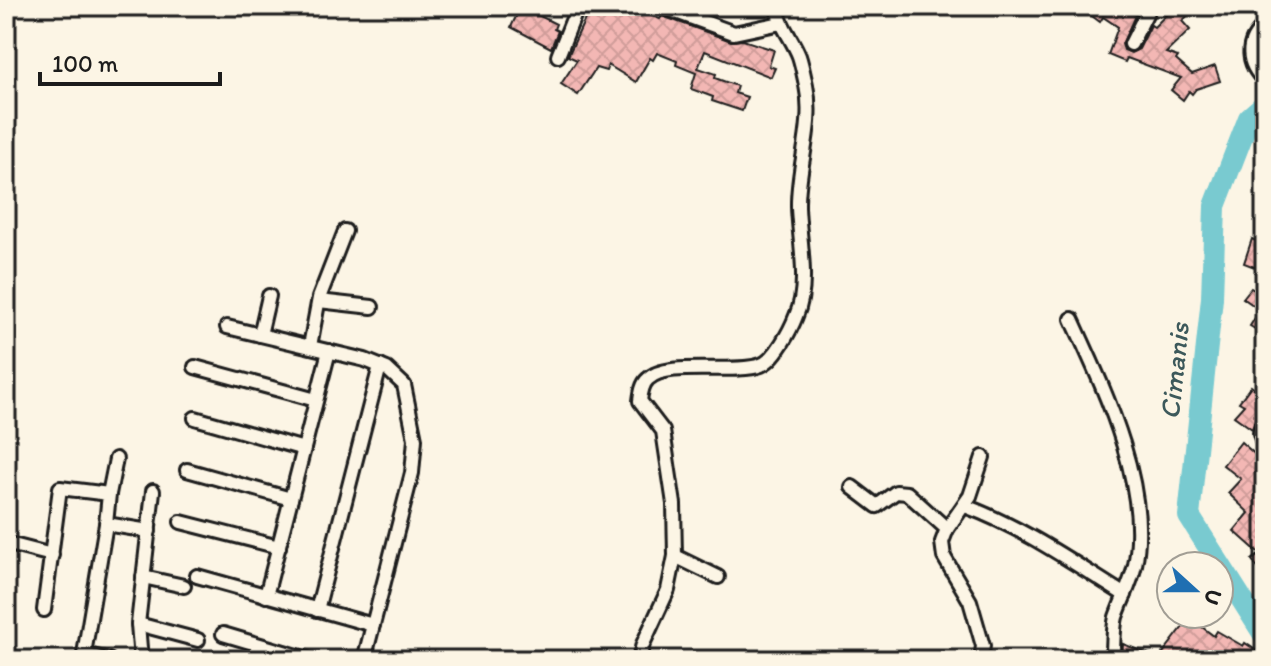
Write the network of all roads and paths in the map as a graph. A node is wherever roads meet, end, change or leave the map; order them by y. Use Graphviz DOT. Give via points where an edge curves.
graph roads {
  1 [pos="578,6"];
  2 [pos="660,6"];
  3 [pos="777,6"];
  4 [pos="1150,6"];
  5 [pos="781,23"];
  6 [pos="1265,26"];
  7 [pos="1131,44"];
  8 [pos="558,56"];
  9 [pos="1265,81"];
  10 [pos="345,231"];
  11 [pos="269,296"];
  12 [pos="319,301"];
  13 [pos="372,307"];
  14 [pos="1072,319"];
  15 [pos="227,327"];
  16 [pos="260,335"];
  17 [pos="310,346"];
  18 [pos="329,351"];
  19 [pos="380,366"];
  20 [pos="195,367"];
  21 [pos="316,400"];
  22 [pos="1265,417"];
  23 [pos="195,418"];
  24 [pos="304,449"];
  25 [pos="1265,449"];
  26 [pos="983,457"];
  27 [pos="116,459"];
  28 [pos="187,470"];
  29 [pos="852,487"];
  30 [pos="153,491"];
  31 [pos="109,494"];
  32 [pos="291,499"];
  33 [pos="965,506"];
  34 [pos="181,522"];
  35 [pos="106,524"];
  36 [pos="947,529"];
  37 [pos="149,531"];
  38 [pos="9,544"];
  39 [pos="279,547"];
  40 [pos="52,555"];
  41 [pos="675,556"];
  42 [pos="197,576"];
  43 [pos="143,577"];
  44 [pos="718,577"];
  45 [pos="184,586"];
  46 [pos="1125,595"];
  47 [pos="266,596"];
  48 [pos="44,610"];
  49 [pos="317,610"];
  50 [pos="138,624"];
  51 [pos="373,625"];
  52 [pos="223,634"];
  53 [pos="198,640"];
  54 [pos="109,660"];
  55 [pos="141,660"];
  56 [pos="311,660"];
  57 [pos="364,660"];
  58 [pos="639,660"];
  59 [pos="981,660"];
  60 [pos="1113,660"];
  1 -- 8 [label="street"];
  2 -- 5 [label="street" via="734,33"];
  3 -- 5 [label="street"];
  4 -- 7 [label="street"];
  5 -- 41 [label="street" via="799,55 807,90 798,204 804,266 798,313 764,364 661,371 646,379 640,401 663,431"];
  6 -- 9 [label="street" via="1255,35 1250,62"];
  10 -- 12 [label="street"];
  11 -- 16 [label="street"];
  12 -- 13 [label="street"];
  12 -- 17 [label="street"];
  14 -- 46 [label="street" via="1110,402 1130,469 1137,522 1135,564"];
  15 -- 16 [label="street"];
  16 -- 17 [label="street"];
  17 -- 18 [label="street"];
  18 -- 19 [label="street"];
  18 -- 21 [label="street"];
  19 -- 49 [label="street"];
  19 -- 51 [label="street" via="404,385 415,439 412,473"];
  20 -- 21 [label="street"];
  21 -- 24 [label="street"];
  22 -- 25 [label="street" via="1260,433"];
  23 -- 24 [label="street"];
  24 -- 32 [label="street"];
  26 -- 33 [label="street"];
  27 -- 31 [label="street"];
  28 -- 32 [label="street"];
  29 -- 36 [label="street" via="877,506 896,492 907,493"];
  30 -- 37 [label="street"];
  31 -- 35 [label="street"];
  31 -- 40 [label="street" via="60,488"];
  32 -- 39 [label="street"];
  33 -- 36 [label="street"];
  33 -- 46 [label="street" via="1032,535"];
  34 -- 39 [label="street"];
  35 -- 37 [label="street"];
  35 -- 54 [label="street" via="84,654"];
  36 -- 59 [label="street" via="944,557 970,601 983,646"];
  37 -- 43 [label="street"];
  38 -- 40 [label="street"];
  39 -- 47 [label="street"];
  40 -- 48 [label="street"];
  41 -- 44 [label="street"];
  41 -- 58 [label="street" via="668,590"];
  42 -- 47 [label="street"];
  43 -- 45 [label="street"];
  43 -- 50 [label="street"];
  46 -- 60 [label="street" via="1115,626"];
  47 -- 49 [label="street"];
  49 -- 51 [label="street"];
  50 -- 53 [label="street"];
  50 -- 55 [label="street"];
  51 -- 57 [label="street"];
  52 -- 56 [label="street"];
}
